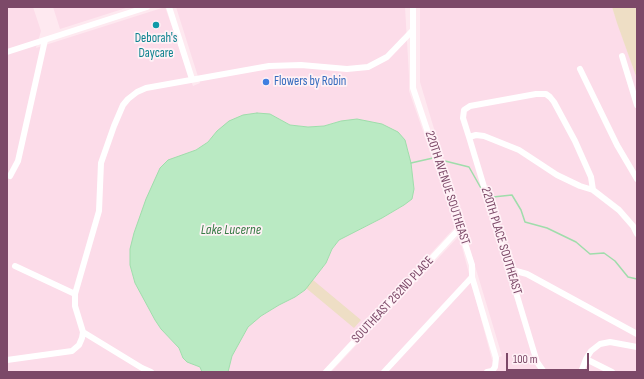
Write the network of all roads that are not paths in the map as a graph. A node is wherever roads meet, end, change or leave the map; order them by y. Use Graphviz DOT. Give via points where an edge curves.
graph roads {
  1 [pos="147,7"];
  2 [pos="169,7"];
  3 [pos="413,7"];
  4 [pos="413,30"];
  5 [pos="45,40"];
  6 [pos="7,52"];
  7 [pos="622,56"];
  8 [pos="580,69"];
  9 [pos="192,79"];
  10 [pos="637,105"];
  11 [pos="469,137"];
  12 [pos="10,176"];
  13 [pos="637,179"];
  14 [pos="593,190"];
  15 [pos="460,228"];
  16 [pos="637,234"];
  17 [pos="15,266"];
  18 [pos="510,269"];
  19 [pos="472,277"];
  20 [pos="74,294"];
  21 [pos="83,332"];
  22 [pos="637,334"];
  23 [pos="637,347"];
  24 [pos="586,359"];
  25 [pos="7,360"];
  26 [pos="543,371"];
  27 [pos="151,372"];
  28 [pos="326,372"];
  29 [pos="384,372"];
  30 [pos="487,372"];
  31 [pos="581,372"];
  32 [pos="612,372"];
  1 -- 5 [label="street"];
  2 -- 9 [label="street"];
  3 -- 4 [label="street, 220TH AVENUE SOUTHEAST"];
  4 -- 9 [label="street" via="387,57 368,66 346,69 279,65"];
  4 -- 15 [label="street, 220TH AVENUE SOUTHEAST" via="413,88"];
  5 -- 6 [label="street"];
  5 -- 12 [label="street" via="18,161"];
  7 -- 10 [label="street"];
  8 -- 13 [label="street" via="617,145"];
  9 -- 20 [label="street" via="146,88 132,95 123,105 101,163 99,211"];
  11 -- 14 [label="street" via="484,136 519,150 557,175"];
  11 -- 14 [label="street, 220TH PLACE SOUTHEAST" via="463,118 464,110 470,106 546,94 554,102 577,147"];
  11 -- 18 [label="street, 220TH PLACE SOUTHEAST"];
  14 -- 16 [label="street" via="619,210"];
  15 -- 19 [label="street, 220TH AVENUE SOUTHEAST" via="472,265"];
  15 -- 28 [label="street, SOUTHEAST 262ND PLACE"];
  17 -- 20 [label="street"];
  18 -- 22 [label="street" via="527,274"];
  18 -- 26 [label="street, 220TH PLACE SOUTHEAST" via="537,362"];
  19 -- 29 [label="street"];
  19 -- 30 [label="street, 220TH AVENUE SOUTHEAST" via="496,358 496,367"];
  20 -- 21 [label="street"];
  21 -- 25 [label="street" via="79,345 72,351"];
  21 -- 27 [label="street"];
  23 -- 24 [label="street" via="616,342 605,343 596,347"];
  24 -- 31 [label="street"];
  24 -- 32 [label="street"];
}
